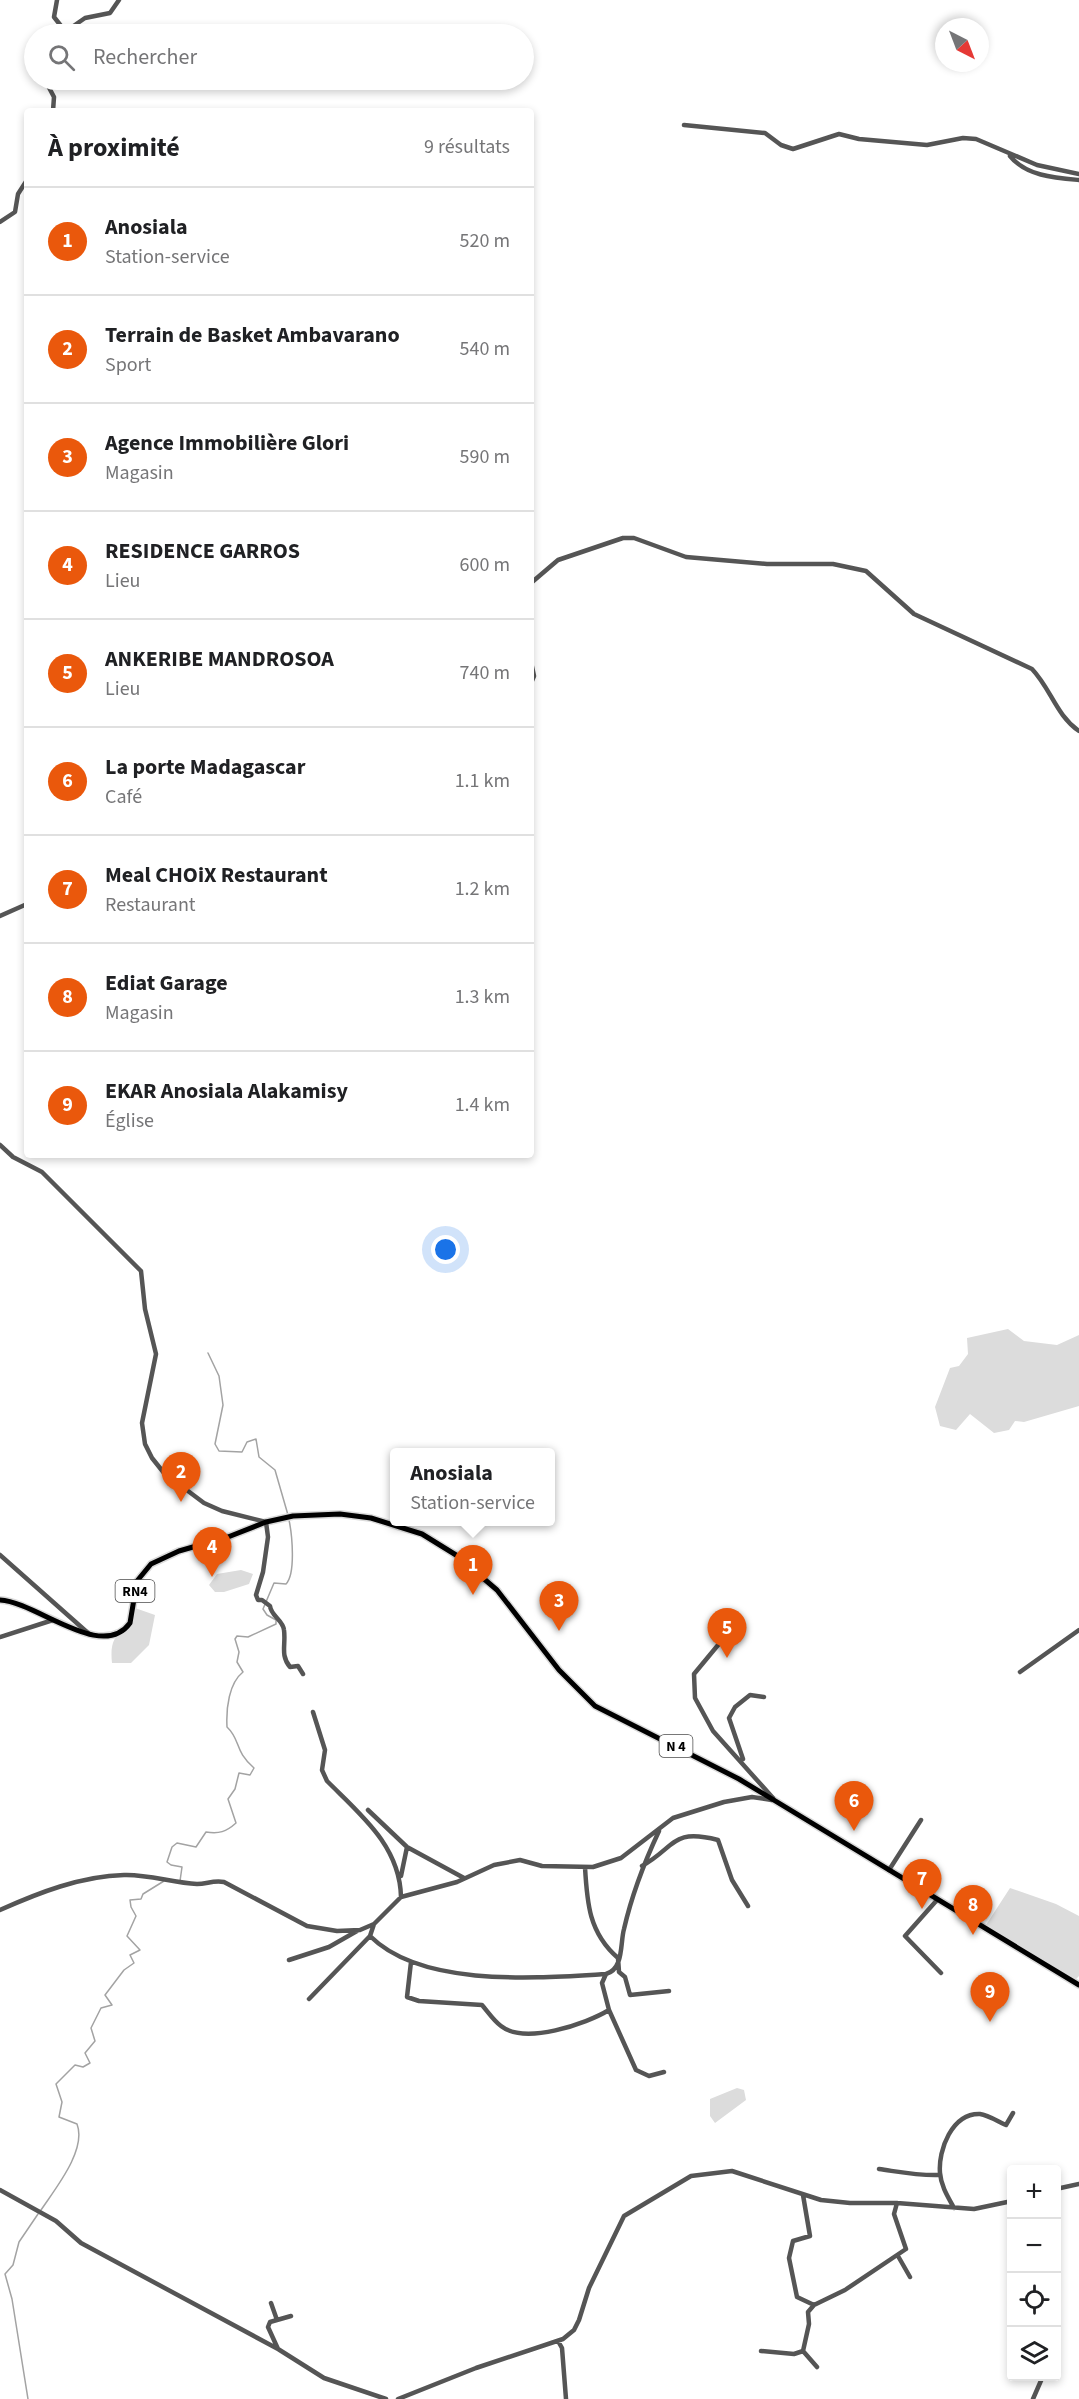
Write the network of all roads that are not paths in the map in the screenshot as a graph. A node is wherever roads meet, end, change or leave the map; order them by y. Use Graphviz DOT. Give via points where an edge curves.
graph roads {
  1 [pos="57,0"];
  2 [pos="119,0"];
  3 [pos="58,24"];
  4 [pos="77,24"];
  5 [pos="50,90"];
  6 [pos="53,108"];
  7 [pos="684,125"];
  8 [pos="1008,154"];
  9 [pos="1079,174"];
  10 [pos="1079,180"];
  11 [pos="24,185"];
  12 [pos="0,222"];
  13 [pos="534,580"];
  14 [pos="1079,731"];
  15 [pos="24,905"];
  16 [pos="0,916"];
  17 [pos="0,1145"];
  18 [pos="285,1517"];
  19 [pos="266,1522"];
  20 [pos="390,1525"];
  21 [pos="393,1526"];
  22 [pos="0,1555"];
  23 [pos="0,1600"];
  24 [pos="53,1620"];
  25 [pos="1079,1630"];
  26 [pos="728,1633"];
  27 [pos="92,1636"];
  28 [pos="0,1637"];
  29 [pos="1020,1672"];
  30 [pos="303,1674"];
  31 [pos="764,1697"];
  32 [pos="314,1712"];
  33 [pos="744,1763"];
  34 [pos="775,1800"];
  35 [pos="368,1810"];
  36 [pos="921,1820"];
  37 [pos="661,1828"];
  38 [pos="407,1847"];
  39 [pos="642,1866"];
  40 [pos="585,1867"];
  41 [pos="889,1870"];
  42 [pos="401,1876"];
  43 [pos="464,1878"];
  44 [pos="401,1897"];
  45 [pos="937,1900"];
  46 [pos="748,1906"];
  47 [pos="0,1910"];
  48 [pos="374,1924"];
  49 [pos="360,1930"];
  50 [pos="370,1936"];
  51 [pos="618,1958"];
  52 [pos="289,1960"];
  53 [pos="411,1962"];
  54 [pos="941,1973"];
  55 [pos="606,1974"];
  56 [pos="1079,1985"];
  57 [pos="669,1991"];
  58 [pos="309,1999"];
  59 [pos="609,2010"];
  60 [pos="664,2072"];
  61 [pos="1013,2114"];
  62 [pos="879,2169"];
  63 [pos="940,2175"];
  64 [pos="1079,2184"];
  65 [pos="1061,2188"];
  66 [pos="0,2190"];
  67 [pos="803,2195"];
  68 [pos="1007,2202"];
  69 [pos="897,2203"];
  70 [pos="954,2208"];
  71 [pos="898,2256"];
  72 [pos="910,2277"];
  73 [pos="271,2303"];
  74 [pos="814,2305"];
  75 [pos="291,2316"];
  76 [pos="277,2320"];
  77 [pos="558,2341"];
  78 [pos="278,2349"];
  79 [pos="803,2350"];
  80 [pos="761,2351"];
  81 [pos="817,2367"];
  82 [pos="1040,2381"];
  83 [pos="386,2399"];
  84 [pos="398,2399"];
  85 [pos="566,2399"];
  86 [pos="1033,2399"];
  1 -- 3 [label="street" via="54,17"];
  2 -- 4 [label="street" via="110,13 85,18"];
  5 -- 6 [label="street"];
  7 -- 8 [label="street" via="765,133 781,146 793,148 839,134 859,140 927,145 976,139"];
  8 -- 9 [label="street"];
  8 -- 10 [label="street" via="1026,170"];
  11 -- 12 [label="street" via="15,212"];
  13 -- 14 [label="street" via="558,560 623,538 634,538 686,557 767,564 833,564 866,571 914,614 1032,669 1042,679 1065,722"];
  15 -- 16 [label="street"];
  17 -- 19 [label="street" via="13,1157 42,1172 141,1271 156,1354 142,1423 152,1458 164,1473 204,1503"];
  18 -- 19 [label="main road, RN4"];
  18 -- 20 [label="main road, N 4" via="340,1514"];
  19 -- 27 [label="main road, RN4" via="158,1559 137,1581 134,1611 126,1629 110,1637"];
  19 -- 30 [label="street" via="263,1572 256,1595 270,1606 284,1629 285,1661 290,1667 298,1666"];
  21 -- 34 [label="main road, N 4" via="435,1541 473,1568 497,1590 559,1670 595,1706"];
  22 -- 27 [label="street"];
  23 -- 24 [label="main road" via="29,1606"];
  24 -- 27 [label="main road"];
  24 -- 28 [label="street"];
  25 -- 29 [label="street"];
  26 -- 33 [label="street" via="694,1674 693,1689 713,1731"];
  31 -- 33 [label="street" via="750,1695 729,1718"];
  32 -- 42 [label="street" via="325,1749 322,1770 327,1781 384,1840"];
  33 -- 34 [label="street"];
  34 -- 37 [label="street" via="752,1797 723,1802 673,1818"];
  34 -- 41 [label="main road, N 4"];
  35 -- 38 [label="street"];
  36 -- 41 [label="street"];
  37 -- 39 [label="street"];
  37 -- 40 [label="street" via="621,1857"];
  38 -- 42 [label="street"];
  38 -- 43 [label="street"];
  39 -- 46 [label="street" via="671,1842 696,1834 718,1840 732,1880"];
  39 -- 51 [label="street" via="623,1932 622,1955"];
  40 -- 43 [label="street" via="542,1866 520,1860"];
  40 -- 51 [label="street" via="587,1901 598,1936"];
  41 -- 45 [label="main road, N 4"];
  42 -- 44 [label="street"];
  43 -- 44 [label="street"];
  44 -- 48 [label="street"];
  45 -- 54 [label="street" via="905,1936"];
  45 -- 56 [label="main road, N 4"];
  47 -- 49 [label="street" via="41,1892 104,1876 126,1875 196,1884 224,1882 307,1926"];
  48 -- 49 [label="street"];
  48 -- 50 [label="street"];
  49 -- 52 [label="street" via="329,1947"];
  50 -- 53 [label="street" via="386,1950"];
  50 -- 58 [label="street"];
  51 -- 55 [label="street"];
  51 -- 57 [label="street" via="619,1972 625,1977 630,1995"];
  53 -- 55 [label="street" via="460,1974 510,1978"];
  53 -- 59 [label="street" via="407,1997 482,2005 502,2028 537,2035 580,2024"];
  55 -- 59 [label="street" via="602,1983"];
  59 -- 60 [label="street" via="636,2070 649,2076"];
  61 -- 63 [label="street" via="1006,2125 981,2114 965,2116 953,2127 939,2158"];
  62 -- 63 [label="street" via="918,2176"];
  63 -- 70 [label="street"];
  64 -- 65 [label="street"];
  66 -- 78 [label="street" via="56,2221 81,2243"];
  67 -- 69 [label="street" via="850,2203"];
  67 -- 74 [label="street" via="810,2236 793,2241 789,2258 797,2297"];
  67 -- 77 [label="street" via="732,2171 691,2176 624,2216 589,2288 574,2330"];
  68 -- 70 [label="street" via="974,2209"];
  69 -- 70 [label="street"];
  69 -- 71 [label="street" via="894,2214 906,2249"];
  71 -- 72 [label="street"];
  71 -- 74 [label="street" via="832,2298"];
  73 -- 76 [label="street"];
  74 -- 79 [label="street" via="808,2312"];
  75 -- 76 [label="street"];
  76 -- 78 [label="street" via="268,2327"];
  77 -- 84 [label="street"];
  77 -- 85 [label="street" via="562,2348"];
  78 -- 83 [label="street" via="324,2378"];
  79 -- 80 [label="street" via="794,2354"];
  79 -- 81 [label="street"];
  82 -- 86 [label="street"];
}
